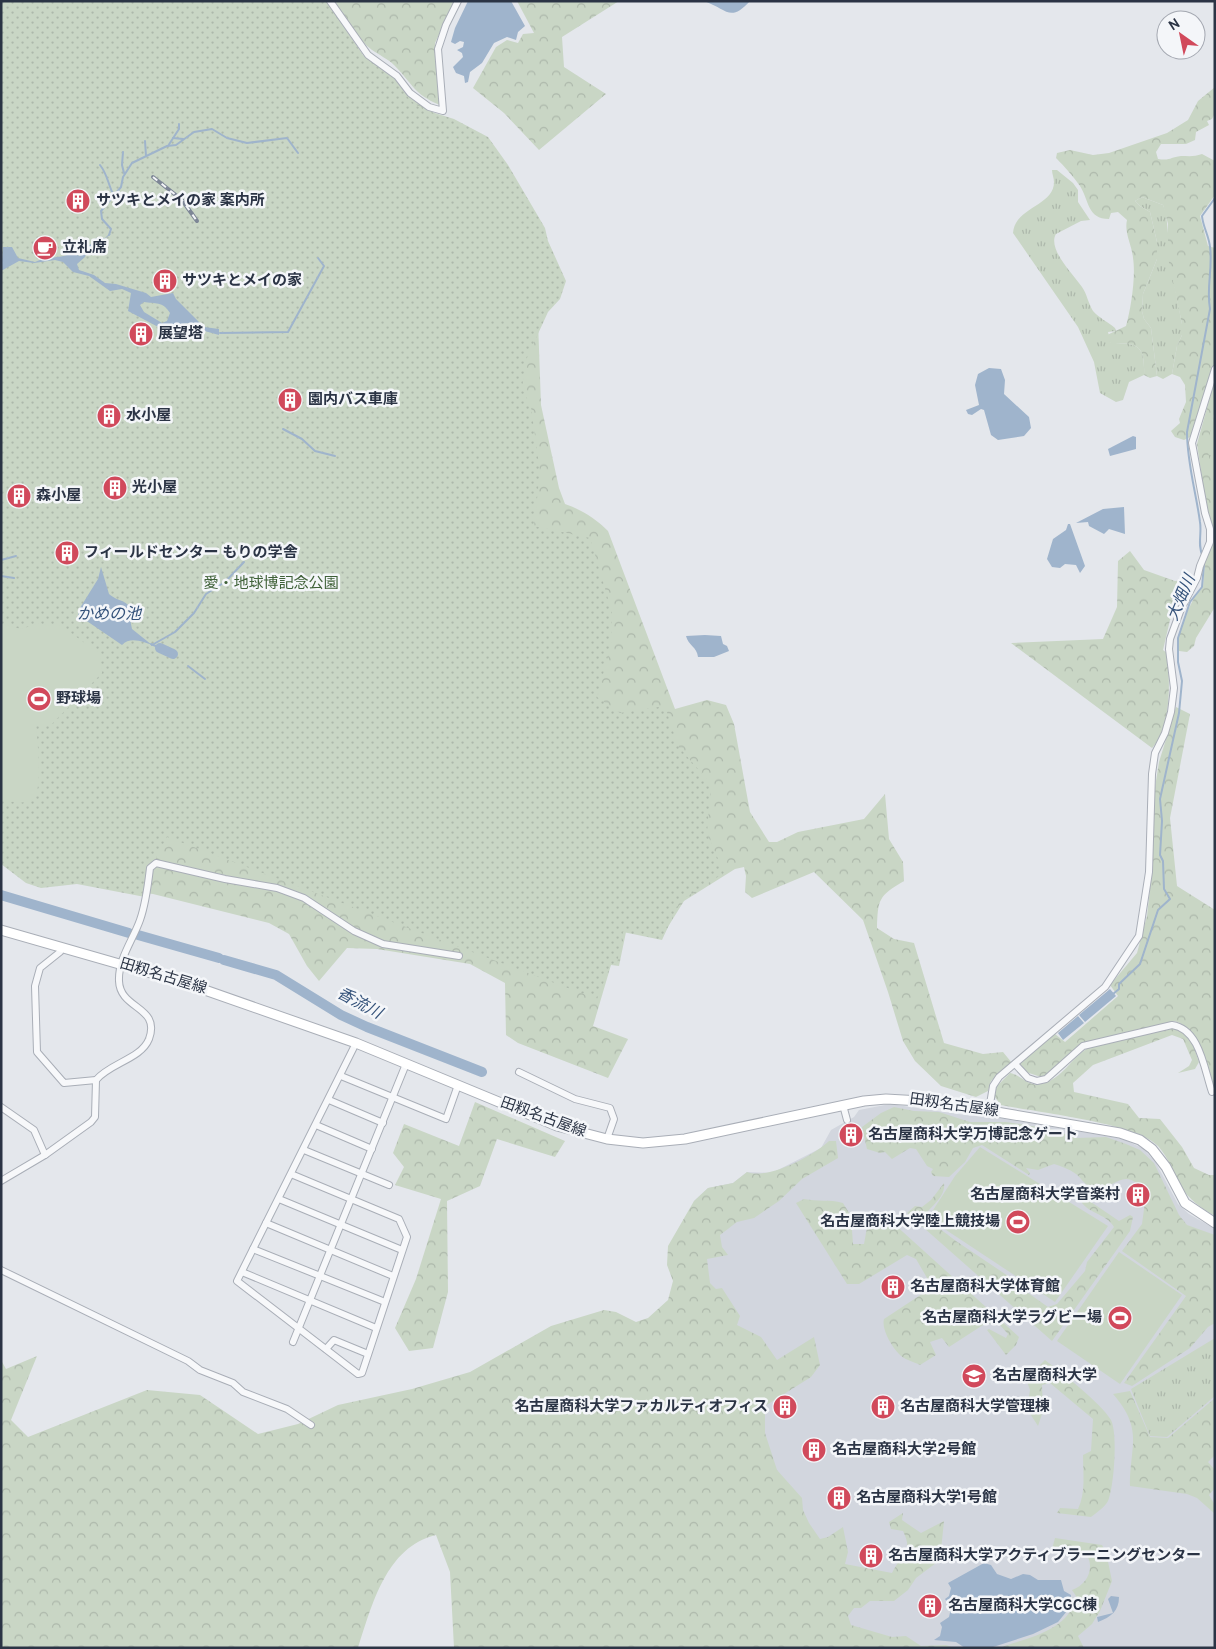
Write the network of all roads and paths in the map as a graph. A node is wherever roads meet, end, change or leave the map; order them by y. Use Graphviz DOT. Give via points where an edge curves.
graph roads {
  1 [pos="330,1"];
  2 [pos="458,1"];
  3 [pos="1215,369"];
  4 [pos="1,930"];
  5 [pos="62,947"];
  6 [pos="459,956"];
  7 [pos="120,964"];
  8 [pos="356,1044"];
  9 [pos="406,1064"];
  10 [pos="1015,1064"];
  11 [pos="519,1072"];
  12 [pos="341,1076"];
  13 [pos="96,1080"];
  14 [pos="458,1085"];
  15 [pos="1212,1092"];
  16 [pos="394,1098"];
  17 [pos="328,1100"];
  18 [pos="843,1105"];
  19 [pos="1,1107"];
  20 [pos="989,1110"];
  21 [pos="847,1120"];
  22 [pos="383,1123"];
  23 [pos="316,1126"];
  24 [pos="607,1139"];
  25 [pos="372,1149"];
  26 [pos="304,1150"];
  27 [pos="44,1155"];
  28 [pos="291,1174"];
  29 [pos="362,1174"];
  30 [pos="1,1181"];
  31 [pos="389,1185"];
  32 [pos="279,1199"];
  33 [pos="351,1199"];
  34 [pos="266,1223"];
  35 [pos="1215,1223"];
  36 [pos="341,1225"];
  37 [pos="254,1249"];
  38 [pos="331,1250"];
  39 [pos="402,1250"];
  40 [pos="1,1270"];
  41 [pos="242,1272"];
  42 [pos="320,1276"];
  43 [pos="393,1276"];
  44 [pos="311,1301"];
  45 [pos="385,1302"];
  46 [pos="299,1328"];
  47 [pos="376,1328"];
  48 [pos="292,1342"];
  49 [pos="326,1349"];
  50 [pos="368,1354"];
  51 [pos="311,1425"];
  1 -- 2 [label="street" via="368,55 398,76 410,93 430,107 443,111 438,50"];
  3 -- 10 [label="street" via="1192,443 1210,542 1170,639 1174,688 1167,726 1155,753 1152,774 1148,872 1139,936 1105,987"];
  4 -- 5 [label="main road, 田籾名古屋線"];
  5 -- 7 [label="main road, 田籾名古屋線"];
  5 -- 13 [label="street" via="40,968 35,986 37,1052 64,1083"];
  6 -- 7 [label="street" via="383,944 304,898 277,888 156,863 150,868 140,920"];
  7 -- 8 [label="main road, 田籾名古屋線" via="182,982"];
  7 -- 13 [label="street" via="122,995 146,1012 152,1027 144,1049 103,1071"];
  8 -- 9 [label="main road, 田籾名古屋線"];
  8 -- 12 [label="street"];
  9 -- 14 [label="main road, 田籾名古屋線"];
  9 -- 16 [label="street"];
  10 -- 15 [label="street" via="1028,1078 1036,1081 1046,1079 1083,1046 1172,1025 1185,1029 1193,1038"];
  10 -- 20 [label="street" via="994,1082"];
  11 -- 24 [label="street" via="575,1099 610,1108 614,1119"];
  12 -- 16 [label="street"];
  12 -- 17 [label="street"];
  13 -- 27 [label="street" via="95,1117"];
  14 -- 16 [label="street" via="446,1119"];
  14 -- 24 [label="main road, 田籾名古屋線" via="558,1126"];
  16 -- 22 [label="street"];
  17 -- 22 [label="street"];
  17 -- 23 [label="street"];
  18 -- 20 [label="main road, 田籾名古屋線" via="913,1099"];
  18 -- 21 [label="street"];
  18 -- 24 [label="main road, 田籾名古屋線" via="685,1140 643,1143"];
  19 -- 27 [label="street" via="34,1130"];
  20 -- 35 [label="main road, 田籾名古屋線" via="1120,1132 1140,1140 1166,1167 1186,1203"];
  22 -- 25 [label="street"];
  23 -- 25 [label="street"];
  23 -- 26 [label="street"];
  25 -- 29 [label="street"];
  26 -- 28 [label="street"];
  26 -- 29 [label="street"];
  27 -- 30 [label="street"];
  28 -- 32 [label="street"];
  28 -- 33 [label="street"];
  29 -- 31 [label="street"];
  29 -- 33 [label="street"];
  32 -- 34 [label="street"];
  32 -- 36 [label="street"];
  33 -- 36 [label="street"];
  33 -- 39 [label="street" via="399,1219 407,1237"];
  34 -- 37 [label="street"];
  34 -- 38 [label="street"];
  36 -- 38 [label="street"];
  36 -- 39 [label="street"];
  37 -- 41 [label="street"];
  37 -- 42 [label="street"];
  38 -- 42 [label="street"];
  38 -- 43 [label="street"];
  39 -- 43 [label="street"];
  40 -- 51 [label="street" via="232,1383 243,1392 287,1409"];
  41 -- 44 [label="street"];
  41 -- 46 [label="street" via="237,1281"];
  42 -- 44 [label="street"];
  42 -- 45 [label="street"];
  43 -- 45 [label="street"];
  44 -- 46 [label="street"];
  44 -- 47 [label="street"];
  45 -- 47 [label="street"];
  46 -- 48 [label="street"];
  46 -- 49 [label="street"];
  47 -- 50 [label="street"];
  49 -- 50 [label="street" via="334,1340"];
  49 -- 50 [label="street" via="358,1374 362,1373"];
}
